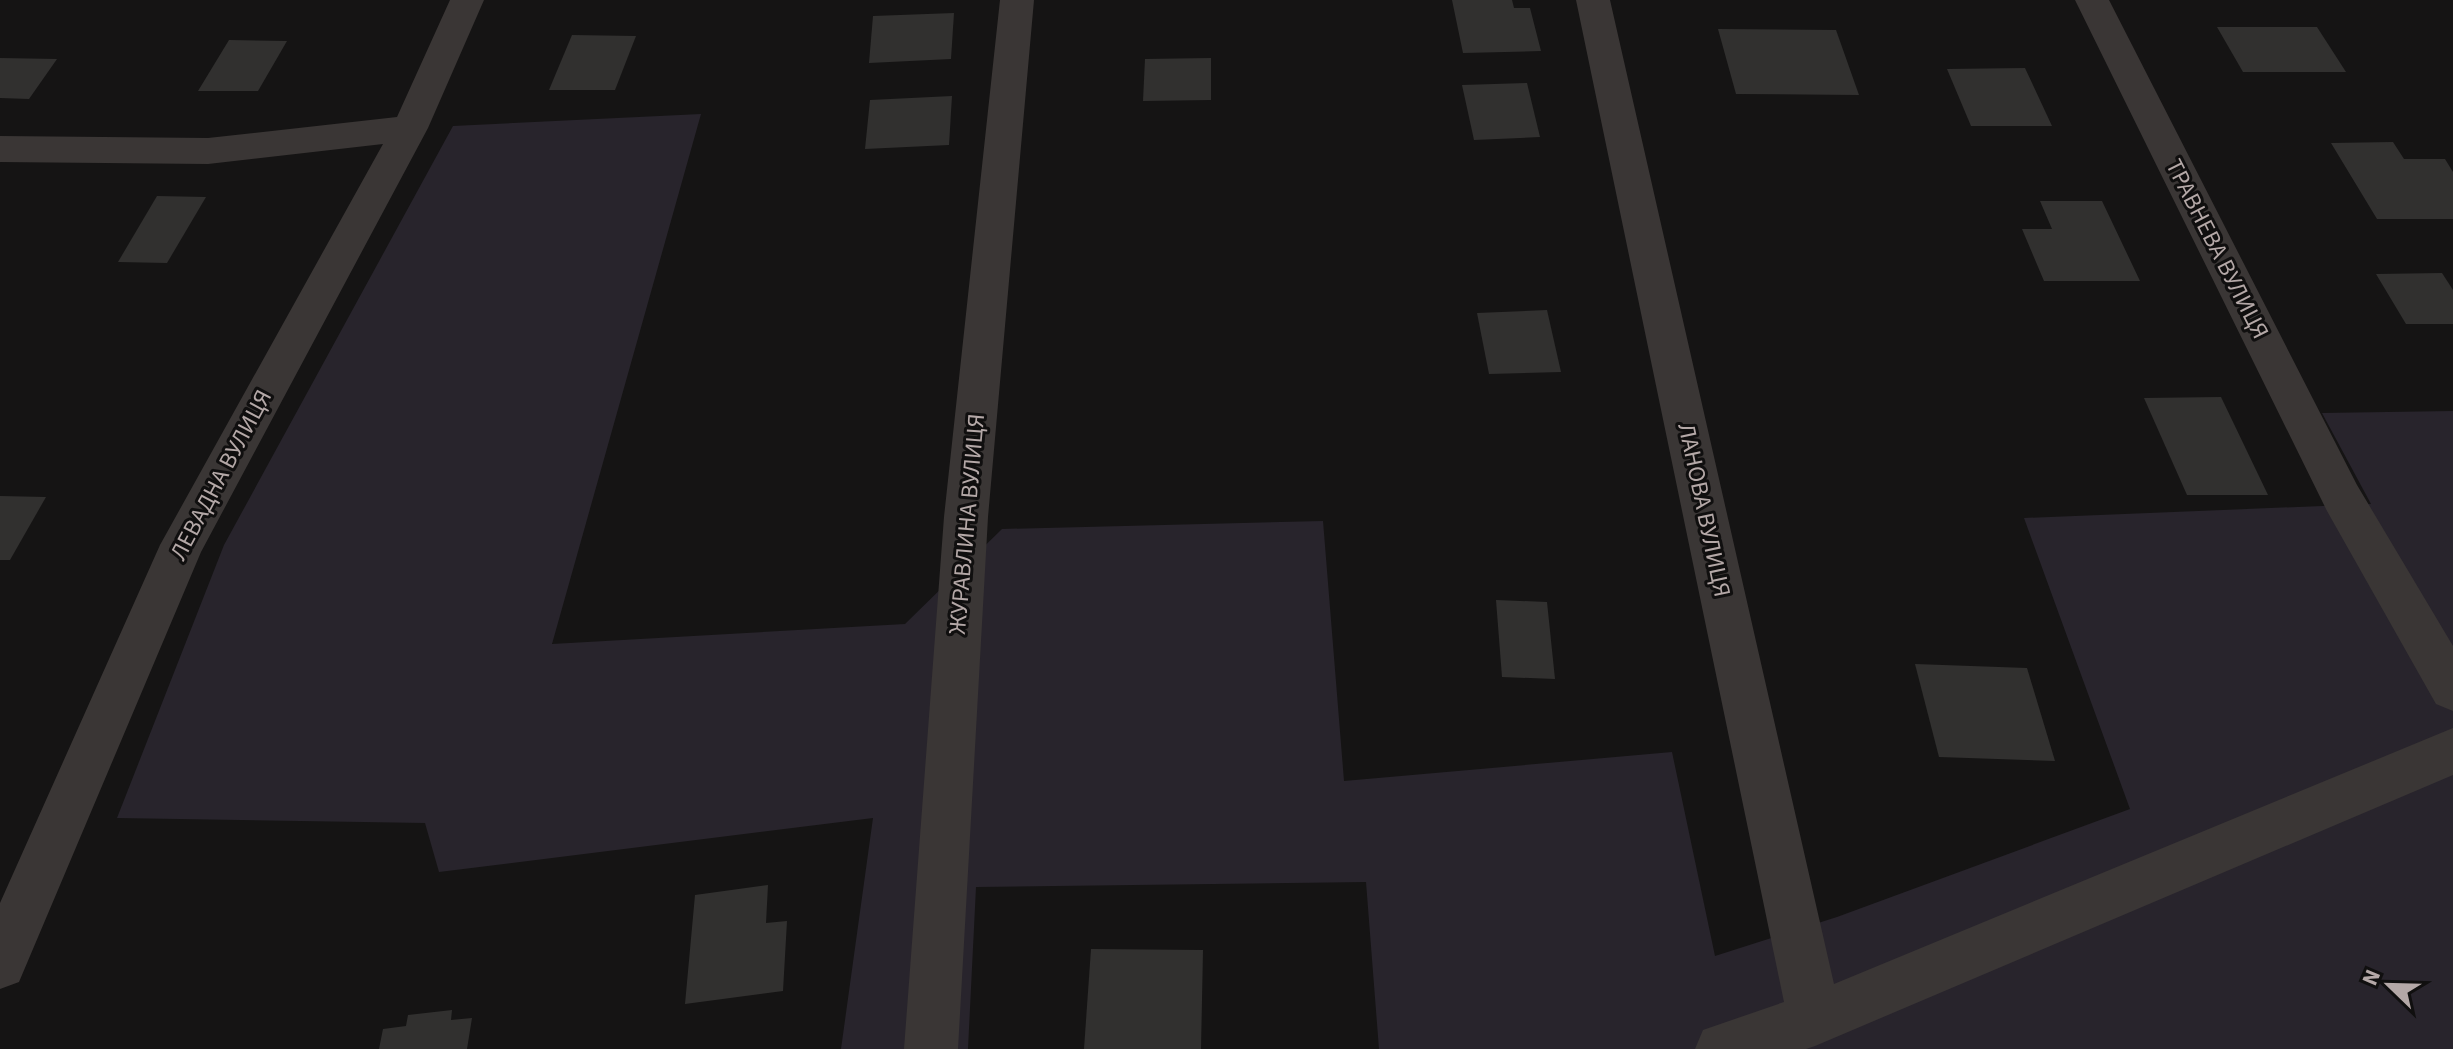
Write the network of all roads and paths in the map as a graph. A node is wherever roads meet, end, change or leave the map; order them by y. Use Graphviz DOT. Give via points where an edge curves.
graph roads {
  1 [pos="467,0"];
  2 [pos="1017,0"];
  3 [pos="1593,0"];
  4 [pos="2092,0"];
  5 [pos="410,128"];
  6 [pos="0,149"];
  7 [pos="2453,689"];
  8 [pos="2453,751"];
  9 [pos="0,963"];
  10 [pos="1815,1019"];
  11 [pos="931,1049"];
  12 [pos="1722,1049"];
  1 -- 5 [label="street, ЛЕВАДНА ВУЛИЦЯ"];
  2 -- 11 [label="street, ЖУРАВЛИНА ВУЛИЦЯ" via="966,517"];
  3 -- 10 [label="street, ЛАНОВА ВУЛИЦЯ"];
  4 -- 7 [label="street, ТРАВНЕВА ВУЛИЦЯ" via="2342,498"];
  5 -- 6 [label="street" via="208,151"];
  5 -- 9 [label="street, ЛЕВАДНА ВУЛИЦЯ" via="182,545"];
  8 -- 10 [label="street"];
  10 -- 12 [label="street"];
}
